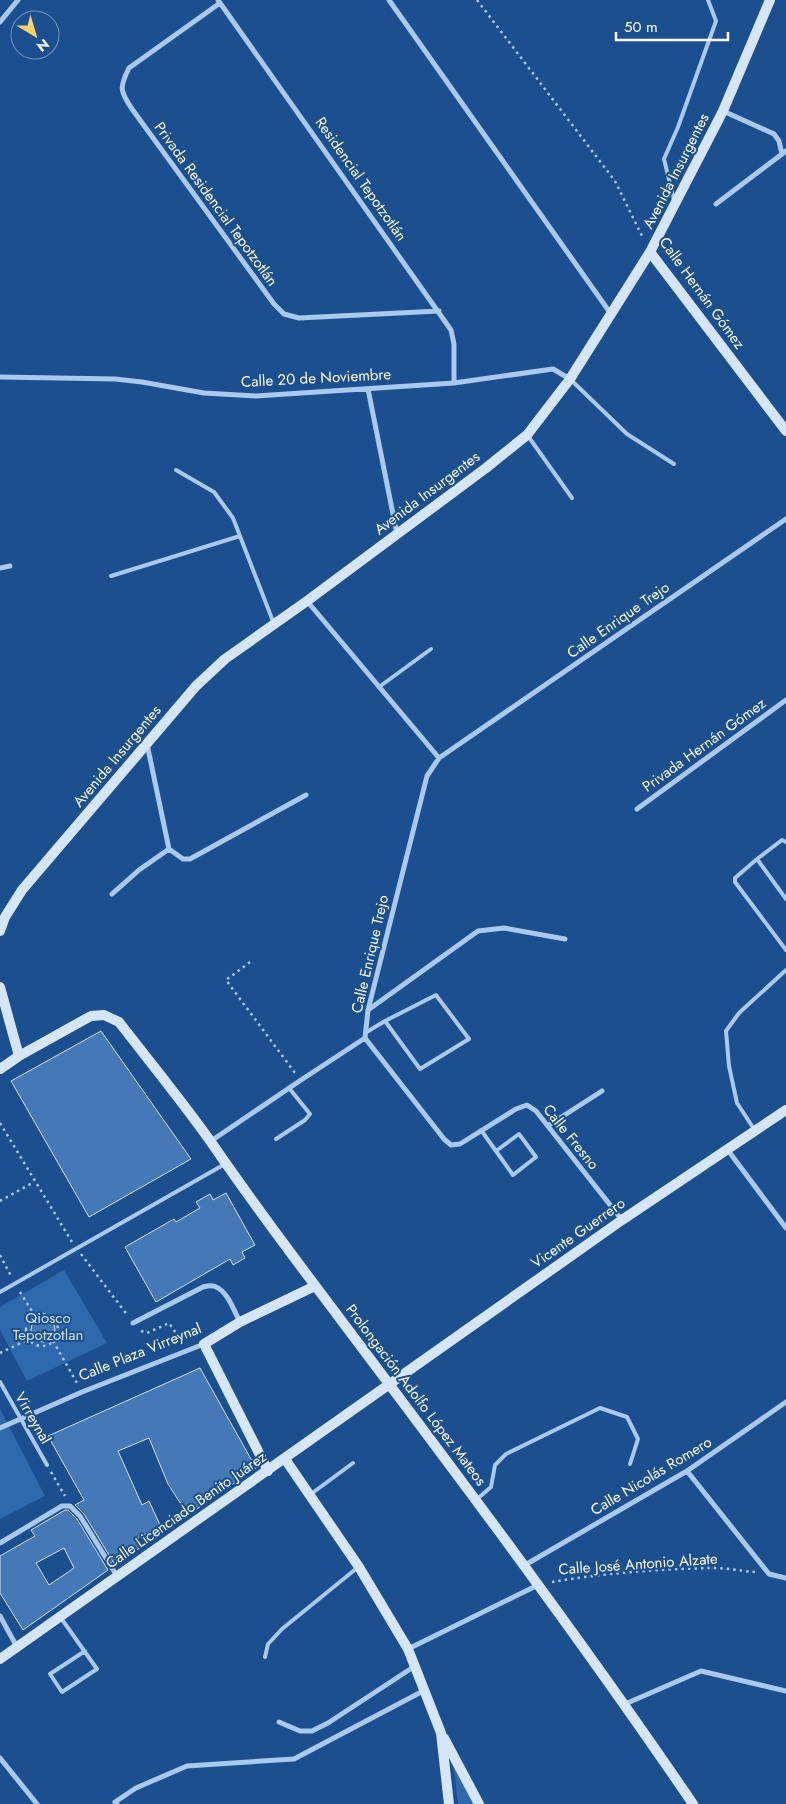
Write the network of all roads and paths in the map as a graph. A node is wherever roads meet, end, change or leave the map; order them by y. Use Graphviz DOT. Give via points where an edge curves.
graph roads {
  1 [pos="18,0"];
  2 [pos="389,0"];
  3 [pos="477,0"];
  4 [pos="708,0"];
  5 [pos="770,0"];
  6 [pos="219,1"];
  7 [pos="0,22"];
  8 [pos="723,111"];
  9 [pos="784,152"];
  10 [pos="675,204"];
  11 [pos="716,204"];
  12 [pos="650,252"];
  13 [pos="439,311"];
  14 [pos="612,315"];
  15 [pos="0,377"];
  16 [pos="570,379"];
  17 [pos="454,383"];
  18 [pos="368,389"];
  19 [pos="786,431"];
  20 [pos="527,435"];
  21 [pos="674,464"];
  22 [pos="176,470"];
  23 [pos="572,498"];
  24 [pos="786,519"];
  25 [pos="397,534"];
  26 [pos="240,536"];
  27 [pos="10,566"];
  28 [pos="0,568"];
  29 [pos="111,576"];
  30 [pos="306,602"];
  31 [pos="274,624"];
  32 [pos="430,649"];
  33 [pos="379,687"];
  34 [pos="786,700"];
  35 [pos="147,743"];
  36 [pos="439,758"];
  37 [pos="306,795"];
  38 [pos="637,809"];
  39 [pos="786,842"];
  40 [pos="169,849"];
  41 [pos="757,859"];
  42 [pos="112,894"];
  43 [pos="786,899"];
  44 [pos="0,931"];
  45 [pos="564,939"];
  46 [pos="786,950"];
  47 [pos="250,962"];
  48 [pos="786,970"];
  49 [pos="0,987"];
  50 [pos="368,1010"];
  51 [pos="385,1021"];
  52 [pos="365,1036"];
  53 [pos="19,1056"];
  54 [pos="0,1069"];
  55 [pos="300,1080"];
  56 [pos="289,1088"];
  57 [pos="602,1091"];
  58 [pos="786,1110"];
  59 [pos="0,1123"];
  60 [pos="549,1125"];
  61 [pos="481,1130"];
  62 [pos="755,1131"];
  63 [pos="276,1139"];
  64 [pos="211,1142"];
  65 [pos="726,1149"];
  66 [pos="496,1151"];
  67 [pos="225,1164"];
  68 [pos="34,1182"];
  69 [pos="0,1201"];
  70 [pos="622,1220"];
  71 [pos="786,1228"];
  72 [pos="76,1248"];
  73 [pos="315,1286"];
  74 [pos="0,1292"];
  75 [pos="240,1322"];
  76 [pos="133,1323"];
  77 [pos="30,1339"];
  78 [pos="53,1341"];
  79 [pos="204,1344"];
  80 [pos="188,1350"];
  81 [pos="0,1353"];
  82 [pos="0,1382"];
  83 [pos="389,1384"];
  84 [pos="82,1392"];
  85 [pos="786,1402"];
  86 [pos="20,1418"];
  87 [pos="0,1428"];
  88 [pos="285,1459"];
  89 [pos="353,1463"];
  90 [pos="630,1464"];
  91 [pos="47,1465"];
  92 [pos="268,1471"];
  93 [pos="687,1471"];
  94 [pos="309,1495"];
  95 [pos="476,1500"];
  96 [pos="70,1506"];
  97 [pos="0,1543"];
  98 [pos="525,1565"];
  99 [pos="359,1567"];
  100 [pos="769,1574"];
  101 [pos="117,1576"];
  102 [pos="786,1578"];
  103 [pos="538,1584"];
  104 [pos="0,1616"];
  105 [pos="60,1616"];
  106 [pos="17,1647"];
  107 [pos="408,1649"];
  108 [pos="85,1651"];
  109 [pos="265,1657"];
  110 [pos="0,1659"];
  111 [pos="415,1665"];
  112 [pos="425,1690"];
  113 [pos="786,1691"];
  114 [pos="625,1704"];
  115 [pos="279,1722"];
  116 [pos="441,1733"];
  117 [pos="1,1762"];
  118 [pos="37,1804"];
  119 [pos="117,1804"];
  120 [pos="450,1804"];
  121 [pos="479,1804"];
  122 [pos="693,1804"];
  1 -- 7 [label="street"];
  2 -- 14 [label="street"];
  3 -- 12 [label="path, Calle Hernán Gómez" via="615,181"];
  4 -- 10 [label="lane" via="716,21 664,159"];
  5 -- 8 [label="street, Avenida Insurgentes"];
  6 -- 13 [label="street, Residencial Tepotzotlán"];
  6 -- 13 [label="street, Privada Residencial Tepotzotlán" via="129,68 121,83 124,97 132,109 284,314 299,318"];
  8 -- 9 [label="street" via="774,134"];
  8 -- 10 [label="street, Avenida Insurgentes"];
  9 -- 11 [label="street"];
  10 -- 12 [label="street, Avenida Insurgentes"];
  12 -- 14 [label="street, Avenida Insurgentes"];
  12 -- 19 [label="street, Calle Hernán Gómez"];
  13 -- 17 [label="street, Residencial Tepotzotlán" via="451,330 454,344"];
  14 -- 16 [label="street, Avenida Insurgentes"];
  15 -- 18 [label="street, Calle 20 de Noviembre" via="115,379 204,393 256,396"];
  16 -- 17 [label="street, Calle 20 de Noviembre" via="553,369"];
  16 -- 20 [label="street, Avenida Insurgentes"];
  16 -- 21 [label="lane" via="627,434"];
  17 -- 18 [label="street, Calle 20 de Noviembre"];
  18 -- 25 [label="street"];
  20 -- 23 [label="lane"];
  20 -- 25 [label="street, Avenida Insurgentes"];
  22 -- 26 [label="lane" via="214,492 233,518"];
  24 -- 36 [label="street, Calle Enrique Trejo"];
  25 -- 30 [label="street, Avenida Insurgentes"];
  26 -- 29 [label="lane"];
  26 -- 31 [label="lane"];
  27 -- 28 [label="street"];
  30 -- 31 [label="street, Avenida Insurgentes"];
  30 -- 33 [label="street"];
  31 -- 35 [label="street, Avenida Insurgentes" via="225,659 196,686"];
  32 -- 33 [label="lane"];
  33 -- 36 [label="street"];
  34 -- 38 [label="street, Privada Hernán Gómez"];
  35 -- 40 [label="street"];
  35 -- 44 [label="street, Avenida Insurgentes" via="22,890"];
  36 -- 50 [label="street, Calle Enrique Trejo" via="426,776"];
  37 -- 40 [label="street" via="190,859 182,859"];
  39 -- 41 [label="lane" via="782,840"];
  40 -- 42 [label="street"];
  41 -- 43 [label="lane"];
  41 -- 46 [label="lane" via="735,878 735,882"];
  45 -- 50 [label="street" via="504,928 478,931"];
  47 -- 55 [label="path" via="226,980"];
  48 -- 62 [label="lane" via="739,1013 726,1031 737,1104"];
  49 -- 53 [label="street"];
  50 -- 52 [label="street, Calle Enrique Trejo"];
  51 -- 51 [label="lane" via="436,995 469,1039 420,1069"];
  51 -- 52 [label="lane"];
  52 -- 55 [label="street"];
  52 -- 61 [label="street, Calle Fresno" via="451,1145 460,1144"];
  53 -- 54 [label="street"];
  53 -- 64 [label="street, Prolongación Adolfo López Mateos" via="91,1016 104,1015 120,1022"];
  55 -- 56 [label="street"];
  56 -- 63 [label="lane" via="310,1114"];
  56 -- 64 [label="street"];
  57 -- 60 [label="street"];
  58 -- 62 [label="street, Vicente Guerrero"];
  59 -- 68 [label="path"];
  60 -- 61 [label="street, Calle Fresno" via="527,1105"];
  60 -- 70 [label="street, Calle Fresno"];
  61 -- 66 [label="lane"];
  62 -- 65 [label="street, Vicente Guerrero"];
  64 -- 67 [label="street, Prolongación Adolfo López Mateos"];
  65 -- 70 [label="street, Vicente Guerrero"];
  65 -- 71 [label="street"];
  66 -- 66 [label="lane" via="513,1175 536,1157 519,1134"];
  67 -- 72 [label="lane"];
  67 -- 73 [label="street, Prolongación Adolfo López Mateos"];
  68 -- 69 [label="path"];
  68 -- 72 [label="path"];
  70 -- 83 [label="street, Vicente Guerrero"];
  72 -- 74 [label="lane"];
  72 -- 76 [label="path"];
  73 -- 75 [label="street, Calle Plaza Virreynal"];
  73 -- 83 [label="street, Prolongación Adolfo López Mateos"];
  75 -- 76 [label="street" via="229,1301 215,1286 203,1287"];
  75 -- 79 [label="street, Calle Plaza Virreynal"];
  76 -- 80 [label="path" via="138,1330 147,1333 169,1323"];
  77 -- 78 [label="path" via="41,1346"];
  77 -- 78 [label="path" via="27,1333 30,1320 41,1314 57,1323 57,1336"];
  77 -- 81 [label="path"];
  78 -- 84 [label="path"];
  79 -- 80 [label="street, Calle Plaza Virreynal"];
  79 -- 92 [label="street"];
  80 -- 84 [label="street, Calle Plaza Virreynal"];
  82 -- 86 [label="lane, Virreynal"];
  83 -- 88 [label="street, Calle Licenciado Benito Juárez"];
  83 -- 95 [label="street, Prolongación Adolfo López Mateos"];
  84 -- 86 [label="street, Calle Plaza Virreynal"];
  85 -- 93 [label="street, Calle Nicolás Romero"];
  86 -- 87 [label="street, Calle Plaza Virreynal"];
  86 -- 91 [label="lane, Virreynal"];
  88 -- 92 [label="street, Calle Licenciado Benito Juárez"];
  88 -- 94 [label="street"];
  89 -- 94 [label="lane"];
  90 -- 95 [label="lane" via="638,1439 627,1418 600,1408 506,1454 495,1465 492,1487"];
  91 -- 96 [label="path"];
  92 -- 101 [label="street, Calle Licenciado Benito Juárez"];
  93 -- 98 [label="street, Calle Nicolás Romero"];
  93 -- 100 [label="street"];
  94 -- 99 [label="street"];
  95 -- 98 [label="street, Prolongación Adolfo López Mateos"];
  96 -- 97 [label="street" via="62,1506"];
  96 -- 101 [label="street" via="80,1516"];
  98 -- 103 [label="street, Prolongación Adolfo López Mateos"];
  99 -- 107 [label="street"];
  99 -- 109 [label="lane" via="282,1629 268,1644"];
  100 -- 102 [label="street"];
  100 -- 103 [label="path, Calle José Antonio Alzate" via="715,1568 574,1578"];
  101 -- 105 [label="street, Calle Licenciado Benito Juárez"];
  103 -- 107 [label="street"];
  103 -- 114 [label="street, Prolongación Adolfo López Mateos"];
  104 -- 106 [label="street"];
  105 -- 106 [label="street, Calle Licenciado Benito Juárez"];
  105 -- 108 [label="lane"];
  106 -- 110 [label="street, Calle Licenciado Benito Juárez"];
  107 -- 111 [label="street"];
  108 -- 108 [label="lane" via="97,1668 62,1692 50,1674"];
  111 -- 112 [label="street"];
  111 -- 115 [label="street" via="312,1731 300,1731"];
  112 -- 116 [label="street"];
  112 -- 119 [label="street" via="294,1760 187,1766 136,1788"];
  113 -- 114 [label="street" via="701,1671"];
  114 -- 122 [label="street, Prolongación Adolfo López Mateos"];
  116 -- 120 [label="street"];
  116 -- 121 [label="street"];
  117 -- 118 [label="street"];
}
